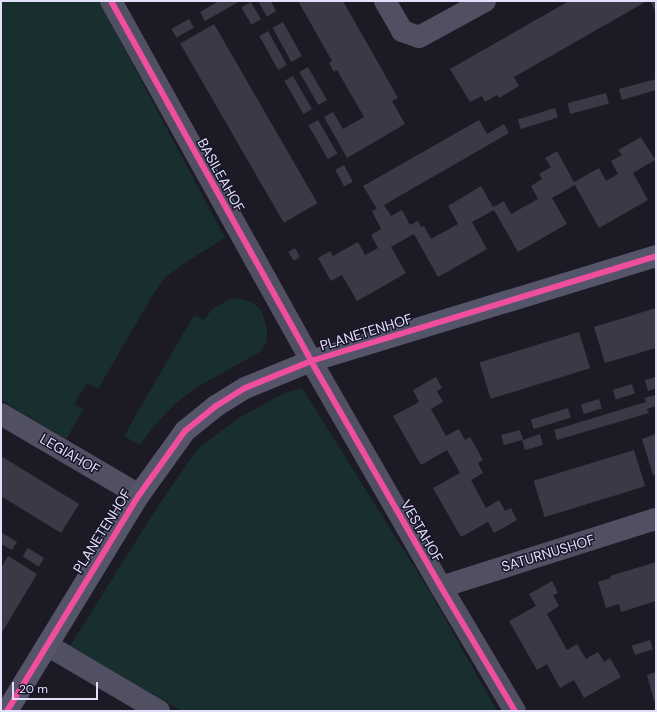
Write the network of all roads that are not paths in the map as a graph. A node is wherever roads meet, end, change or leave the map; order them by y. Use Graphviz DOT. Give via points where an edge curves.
graph roads {
  1 [pos="111,1"];
  2 [pos="385,1"];
  3 [pos="485,1"];
  4 [pos="656,256"];
  5 [pos="311,361"];
  6 [pos="1,414"];
  7 [pos="138,495"];
  8 [pos="656,519"];
  9 [pos="441,587"];
  10 [pos="47,645"];
  11 [pos="7,711"];
  12 [pos="159,711"];
  13 [pos="515,711"];
  1 -- 5 [label="street, BASILEAHOF"];
  2 -- 3 [label="street" via="402,31 419,37"];
  4 -- 5 [label="street, PLANETENHOF"];
  5 -- 7 [label="street, PLANETENHOF" via="245,388 194,422 175,442"];
  5 -- 9 [label="street, VESTAHOF"];
  6 -- 7 [label="street, LEGIAHOF"];
  7 -- 10 [label="street, PLANETENHOF"];
  8 -- 9 [label="street, SATURNUSHOF"];
  9 -- 13 [label="street, VESTAHOF"];
  10 -- 11 [label="street, PLANETENHOF"];
  10 -- 12 [label="street"];
}
